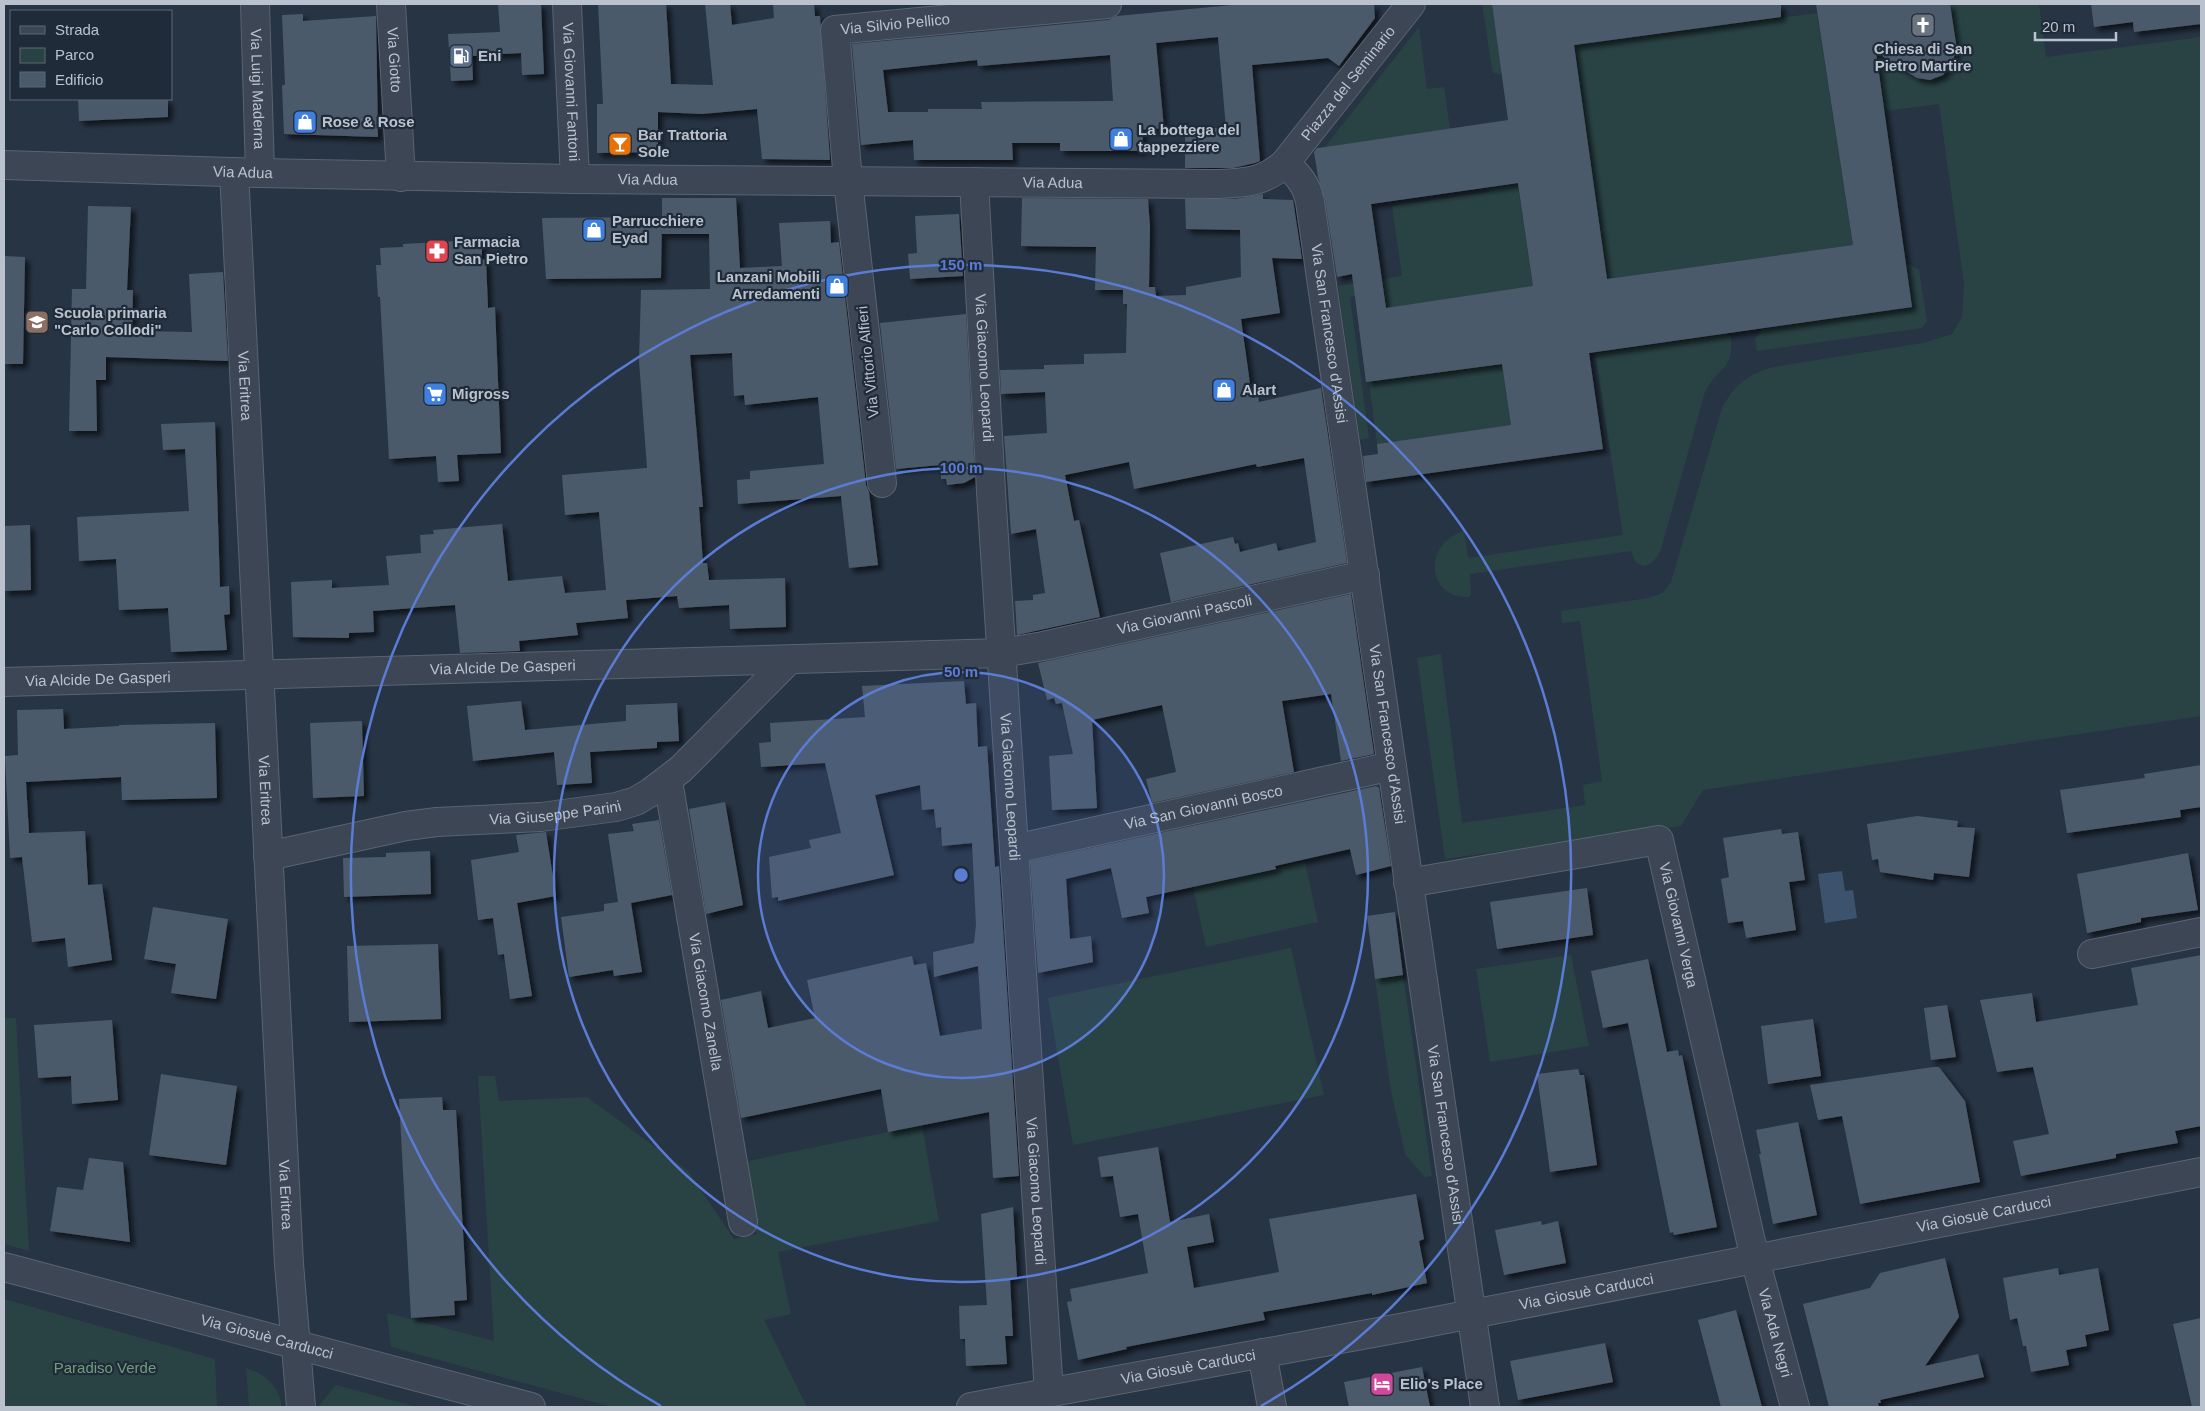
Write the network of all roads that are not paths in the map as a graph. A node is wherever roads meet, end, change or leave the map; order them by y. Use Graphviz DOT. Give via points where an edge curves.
graph roads {
  1 [pos="256,4"];
  2 [pos="391,4"];
  3 [pos="567,4"];
  4 [pos="1107,4"];
  5 [pos="1411,4"];
  6 [pos="1285,163"];
  7 [pos="4,165"];
  8 [pos="247,173"];
  9 [pos="401,176"];
  10 [pos="576,179"];
  11 [pos="848,181"];
  12 [pos="974,182"];
  13 [pos="882,484"];
  14 [pos="1365,575"];
  15 [pos="1002,653"];
  16 [pos="788,660"];
  17 [pos="259,674"];
  18 [pos="4,682"];
  19 [pos="1392,766"];
  20 [pos="668,780"];
  21 [pos="1014,849"];
  22 [pos="268,856"];
  23 [pos="1408,883"];
  24 [pos="2201,932"];
  25 [pos="2092,954"];
  26 [pos="2201,1172"];
  27 [pos="743,1222"];
  28 [pos="1755,1259"];
  29 [pos="4,1267"];
  30 [pos="1471,1312"];
  31 [pos="296,1345"];
  32 [pos="1262,1353"];
  33 [pos="1049,1393"];
  34 [pos="301,1407"];
  35 [pos="531,1407"];
  36 [pos="972,1407"];
  37 [pos="1272,1407"];
  38 [pos="1484,1407"];
  39 [pos="1795,1407"];
  1 -- 8 [label="street, Via Luigi Maderna"];
  2 -- 9 [label="street, Via Giotto"];
  3 -- 10 [label="street, Via Giovanni Fantoni"];
  4 -- 11 [label="street, Via Silvio Pellico" via="835,30"];
  5 -- 6 [label="street, Piazza del Seminario"];
  6 -- 12 [label="street, Via Adua" via="1268,177 1241,183"];
  6 -- 14 [label="street, Via San Francesco d'Assisi" via="1300,178 1309,196"];
  7 -- 8 [label="street, Via Adua"];
  8 -- 9 [label="street, Via Adua"];
  8 -- 17 [label="street, Via Eritrea"];
  9 -- 10 [label="street, Via Adua"];
  10 -- 11 [label="street, Via Adua"];
  11 -- 12 [label="street, Via Adua"];
  11 -- 13 [label="street, Via Vittorio Alfieri"];
  12 -- 15 [label="street, Via Giacomo Leopardi"];
  14 -- 15 [label="street, Via Giovanni Pascoli"];
  14 -- 19 [label="street, Via San Francesco d'Assisi"];
  15 -- 16 [label="street, Via Alcide De Gasperi"];
  15 -- 21 [label="street, Via Giacomo Leopardi"];
  16 -- 17 [label="street, Via Alcide De Gasperi"];
  16 -- 20 [label="street, Via Giuseppe Parini" via="708,744"];
  17 -- 18 [label="street, Via Alcide De Gasperi"];
  17 -- 22 [label="street, Via Eritrea"];
  19 -- 21 [label="street, Via San Giovanni Bosco"];
  19 -- 23 [label="street, Via San Francesco d'Assisi"];
  20 -- 22 [label="street, Via Giuseppe Parini" via="636,801 616,807 540,817 437,822"];
  20 -- 27 [label="street, Via Giacomo Zanella"];
  21 -- 33 [label="street, Via Giacomo Leopardi"];
  22 -- 31 [label="street, Via Eritrea"];
  23 -- 28 [label="street, Via Giovanni Verga" via="1659,840"];
  23 -- 30 [label="street, Via San Francesco d'Assisi"];
  24 -- 25 [label="street"];
  26 -- 28 [label="street, Via Giosuè Carducci"];
  28 -- 30 [label="street, Via Giosuè Carducci"];
  28 -- 39 [label="street, Via Ada Negri"];
  29 -- 31 [label="street, Via Giosuè Carducci"];
  30 -- 32 [label="street, Via Giosuè Carducci"];
  30 -- 38 [label="street, Via San Francesco d'Assisi"];
  31 -- 34 [label="street, Via Eritrea"];
  31 -- 35 [label="street, Via Giosuè Carducci"];
  32 -- 33 [label="street, Via Giosuè Carducci"];
  32 -- 37 [label="street"];
  33 -- 36 [label="street, Via Giosuè Carducci"];
}
